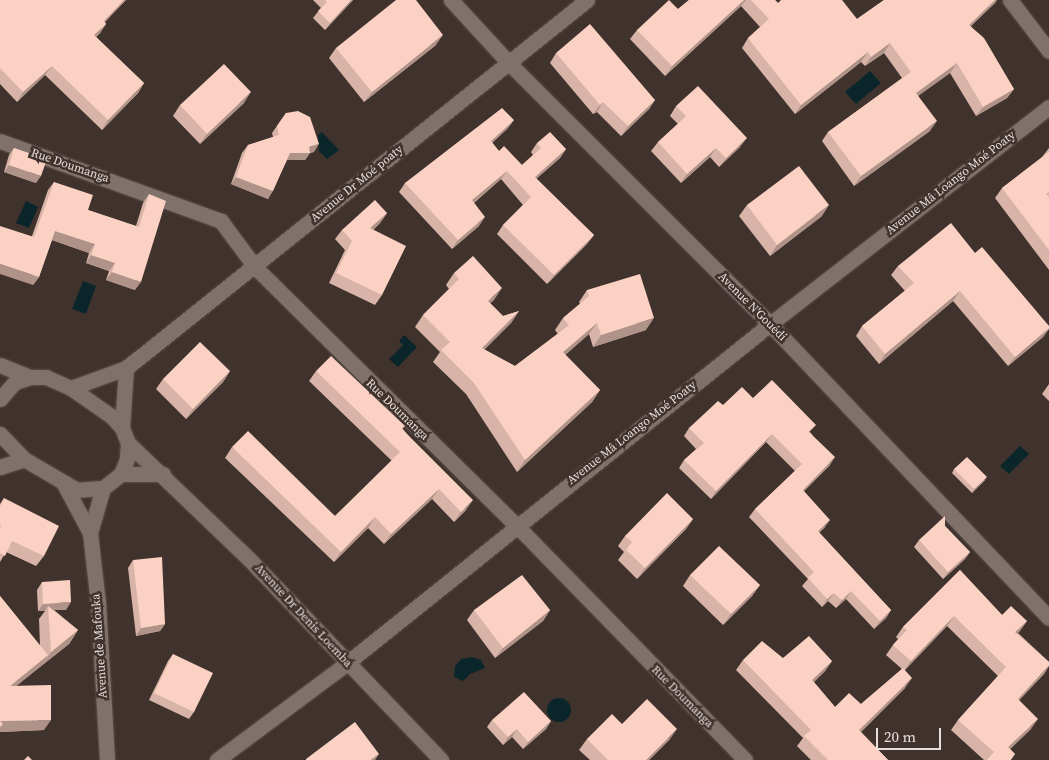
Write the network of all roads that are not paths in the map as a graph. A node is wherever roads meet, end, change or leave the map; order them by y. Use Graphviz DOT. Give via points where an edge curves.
graph roads {
  1 [pos="451,0"];
  2 [pos="587,0"];
  3 [pos="1010,0"];
  4 [pos="1049,51"];
  5 [pos="507,61"];
  6 [pos="1049,107"];
  7 [pos="0,141"];
  8 [pos="255,267"];
  9 [pos="770,324"];
  10 [pos="0,365"];
  11 [pos="126,368"];
  12 [pos="30,377"];
  13 [pos="70,388"];
  14 [pos="0,398"];
  15 [pos="122,428"];
  16 [pos="0,434"];
  17 [pos="128,443"];
  18 [pos="24,459"];
  19 [pos="0,467"];
  20 [pos="121,474"];
  21 [pos="164,474"];
  22 [pos="64,484"];
  23 [pos="103,488"];
  24 [pos="516,525"];
  25 [pos="90,533"];
  26 [pos="1049,618"];
  27 [pos="347,663"];
  28 [pos="107,760"];
  29 [pos="217,760"];
  30 [pos="441,760"];
  31 [pos="745,760"];
  1 -- 5 [label="street, Avenue N'Gouédi"];
  2 -- 5 [label="street, Avenue Dr Moé poaty"];
  3 -- 4 [label="street"];
  5 -- 8 [label="street, Avenue Dr Moé poaty"];
  5 -- 9 [label="street, Avenue N'Gouédi"];
  6 -- 9 [label="street, Avenue Mâ Loango Moé Poaty"];
  7 -- 8 [label="street, Rue Doumanga" via="221,221"];
  8 -- 11 [label="street, Avenue Dr Moé poaty"];
  8 -- 24 [label="street, Rue Doumanga"];
  9 -- 24 [label="street, Avenue Mâ Loango Moé Poaty"];
  9 -- 26 [label="street, Avenue N'Gouédi"];
  10 -- 12 [label="street"];
  11 -- 13 [label="street, Avenue Dr Moé poaty"];
  11 -- 15 [label="street"];
  12 -- 13 [label="street" via="46,377"];
  12 -- 14 [label="street" via="15,382"];
  13 -- 15 [label="street" via="111,416"];
  15 -- 17 [label="street"];
  16 -- 18 [label="street"];
  17 -- 20 [label="street" via="127,459"];
  17 -- 21 [label="street, Avenue Dr Denis Loemba"];
  18 -- 19 [label="street"];
  18 -- 22 [label="street"];
  20 -- 21 [label="street"];
  20 -- 23 [label="street"];
  21 -- 27 [label="street, Avenue Dr Denis Loemba"];
  22 -- 23 [label="street" via="77,490"];
  22 -- 25 [label="street, Avenue de Mafouka"];
  23 -- 25 [label="street, Avenue de Mafouka"];
  24 -- 27 [label="street, Avenue Mâ Loango Moé Poaty"];
  24 -- 31 [label="street, Rue Doumanga"];
  25 -- 28 [label="street, Avenue de Mafouka" via="98,603"];
  27 -- 29 [label="street, Avenue Mâ Loango Moé Poaty"];
  27 -- 30 [label="street, Avenue Dr Denis Loemba"];
}
